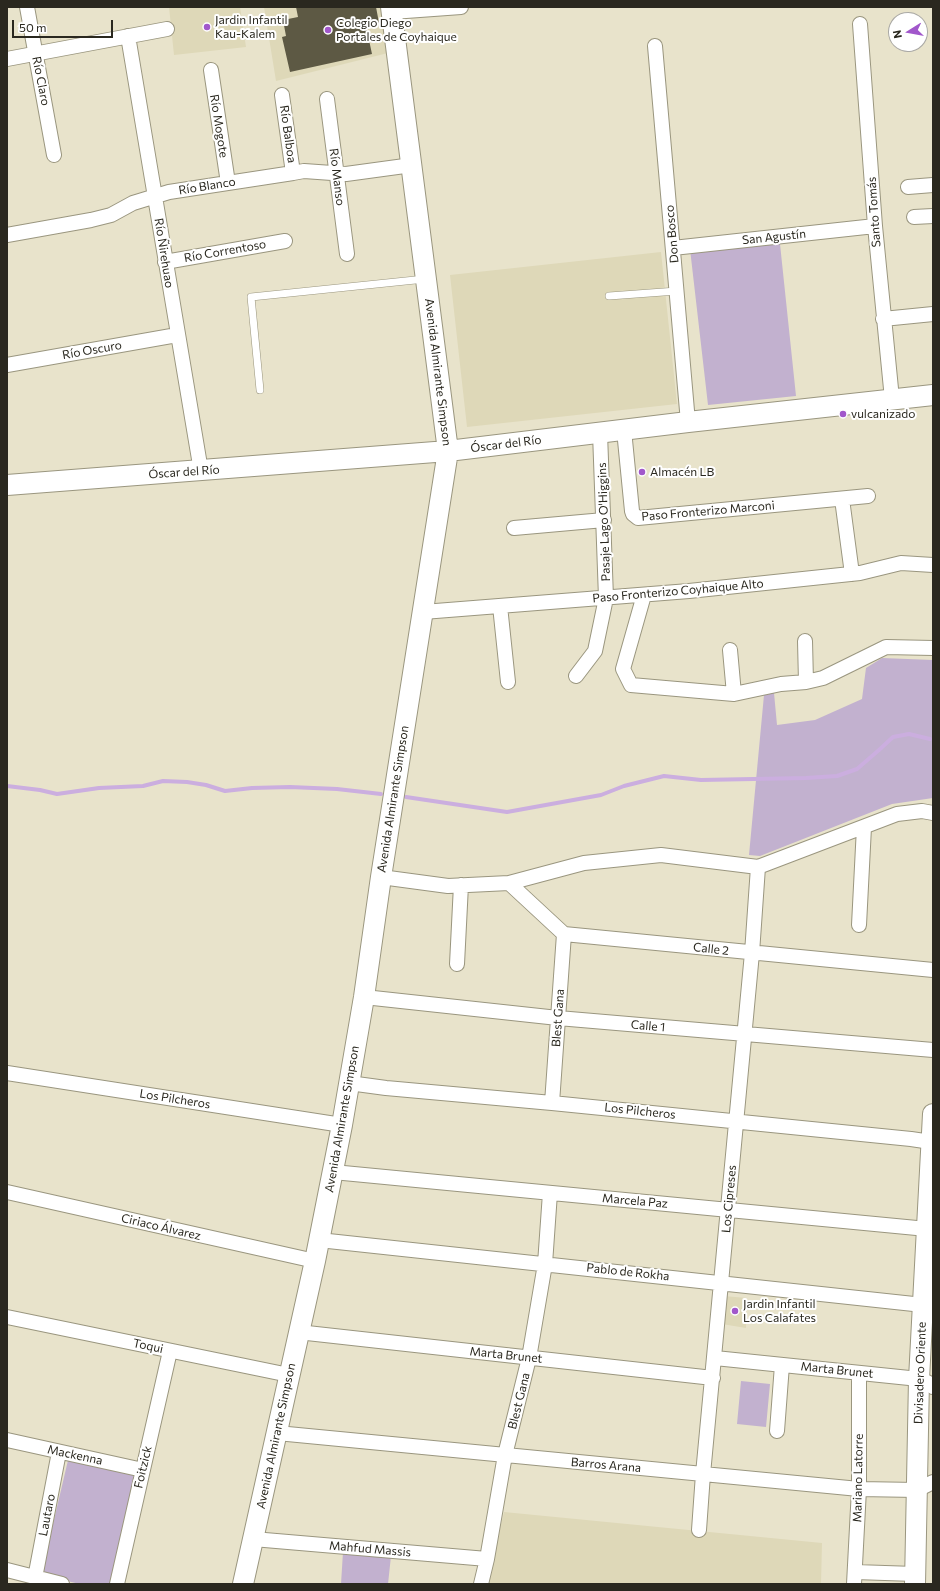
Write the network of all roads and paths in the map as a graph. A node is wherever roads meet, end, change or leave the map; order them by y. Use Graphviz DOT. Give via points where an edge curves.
graph roads {
  1 [pos="27,7"];
  2 [pos="461,7"];
  3 [pos="391,10"];
  4 [pos="860,24"];
  5 [pos="167,29"];
  6 [pos="128,36"];
  7 [pos="655,46"];
  8 [pos="36,54"];
  9 [pos="7,59"];
  10 [pos="211,70"];
  11 [pos="282,95"];
  12 [pos="327,99"];
  13 [pos="54,155"];
  14 [pos="412,165"];
  15 [pos="293,173"];
  16 [pos="337,174"];
  17 [pos="228,183"];
  18 [pos="933,185"];
  19 [pos="908,187"];
  20 [pos="154,196"];
  21 [pos="933,216"];
  22 [pos="914,217"];
  23 [pos="874,226"];
  24 [pos="7,235"];
  25 [pos="285,241"];
  26 [pos="673,248"];
  27 [pos="347,254"];
  28 [pos="165,262"];
  29 [pos="426,279"];
  30 [pos="677,291"];
  31 [pos="609,296"];
  32 [pos="933,314"];
  33 [pos="883,319"];
  34 [pos="177,335"];
  35 [pos="7,365"];
  36 [pos="260,390"];
  37 [pos="933,395"];
  38 [pos="892,399"];
  39 [pos="688,422"];
  40 [pos="624,430"];
  41 [pos="600,433"];
  42 [pos="448,451"];
  43 [pos="201,471"];
  44 [pos="7,485"];
  45 [pos="868,496"];
  46 [pos="842,499"];
  47 [pos="604,520"];
  48 [pos="514,528"];
  49 [pos="933,565"];
  50 [pos="852,574"];
  51 [pos="644,595"];
  52 [pos="606,598"];
  53 [pos="500,606"];
  54 [pos="422,612"];
  55 [pos="805,641"];
  56 [pos="933,648"];
  57 [pos="730,650"];
  58 [pos="576,676"];
  59 [pos="508,682"];
  60 [pos="806,682"];
  61 [pos="734,694"];
  62 [pos="933,813"];
  63 [pos="864,827"];
  64 [pos="758,867"];
  65 [pos="381,877"];
  66 [pos="509,883"];
  67 [pos="461,885"];
  68 [pos="860,925"];
  69 [pos="564,934"];
  70 [pos="752,953"];
  71 [pos="457,964"];
  72 [pos="933,970"];
  73 [pos="364,997"];
  74 [pos="558,1018"];
  75 [pos="745,1034"];
  76 [pos="933,1050"];
  77 [pos="7,1073"];
  78 [pos="349,1084"];
  79 [pos="552,1103"];
  80 [pos="933,1114"];
  81 [pos="737,1121"];
  82 [pos="342,1125"];
  83 [pos="932,1144"];
  84 [pos="333,1172"];
  85 [pos="7,1192"];
  86 [pos="550,1193"];
  87 [pos="728,1210"];
  88 [pos="930,1232"];
  89 [pos="319,1240"];
  90 [pos="315,1261"];
  91 [pos="545,1264"];
  92 [pos="721,1283"];
  93 [pos="928,1309"];
  94 [pos="7,1317"];
  95 [pos="298,1332"];
  96 [pos="170,1350"];
  97 [pos="529,1358"];
  98 [pos="715,1358"];
  99 [pos="782,1365"];
  100 [pos="859,1373"];
  101 [pos="288,1375"];
  102 [pos="713,1378"];
  103 [pos="926,1383"];
  104 [pos="777,1430"];
  105 [pos="277,1433"];
  106 [pos="7,1440"];
  107 [pos="59,1452"];
  108 [pos="505,1455"];
  109 [pos="143,1470"];
  110 [pos="703,1474"];
  111 [pos="925,1486"];
  112 [pos="859,1489"];
  113 [pos="699,1530"];
  114 [pos="253,1539"];
  115 [pos="487,1558"];
  116 [pos="7,1570"];
  117 [pos="35,1578"];
  118 [pos="854,1578"];
  119 [pos="915,1579"];
  120 [pos="62,1584"];
  121 [pos="117,1584"];
  122 [pos="243,1584"];
  123 [pos="481,1584"];
  1 -- 8 [label="street, Río Claro"];
  2 -- 3 [label="street"];
  3 -- 14 [label="street, Avenida Almirante Simpson"];
  4 -- 23 [label="street, Santo Tomás"];
  5 -- 6 [label="street"];
  6 -- 8 [label="street"];
  6 -- 20 [label="street, Río Ñirehuao"];
  7 -- 26 [label="street, Don Bosco"];
  8 -- 9 [label="street"];
  8 -- 13 [label="street, Río Claro"];
  10 -- 17 [label="street, Río Mogote"];
  11 -- 15 [label="street, Río Balboa"];
  12 -- 16 [label="street, Río Manso"];
  14 -- 16 [label="street, Río Blanco"];
  14 -- 29 [label="street, Avenida Almirante Simpson"];
  15 -- 16 [label="street, Río Blanco" via="304,171"];
  15 -- 17 [label="street, Río Blanco"];
  16 -- 27 [label="street, Río Manso"];
  17 -- 20 [label="street, Río Blanco"];
  18 -- 19 [label="street"];
  20 -- 24 [label="street, Río Blanco" via="133,203 111,215"];
  20 -- 28 [label="street, Río Ñirehuao"];
  21 -- 22 [label="street"];
  23 -- 26 [label="street, San Agustín"];
  23 -- 33 [label="street, Santo Tomás"];
  25 -- 28 [label="street, Río Correntoso"];
  26 -- 30 [label="street, Don Bosco"];
  28 -- 34 [label="street, Río Ñirehuao"];
  29 -- 36 [label="lane" via="251,297"];
  29 -- 42 [label="street, Avenida Almirante Simpson"];
  30 -- 31 [label="lane"];
  30 -- 39 [label="street, Don Bosco"];
  32 -- 33 [label="street"];
  33 -- 38 [label="street, Santo Tomás"];
  34 -- 35 [label="street, Río Oscuro"];
  34 -- 43 [label="street, Río Ñirehuao"];
  37 -- 38 [label="street, Óscar del Río"];
  38 -- 39 [label="street, Óscar del Río"];
  39 -- 40 [label="street, Óscar del Río"];
  40 -- 41 [label="street, Óscar del Río"];
  40 -- 46 [label="street, Paso Fronterizo Marconi" via="632,511 638,518"];
  41 -- 42 [label="street, Óscar del Río"];
  41 -- 47 [label="street, Pasaje Lago O'Higgins"];
  42 -- 43 [label="street, Óscar del Río"];
  42 -- 54 [label="street, Avenida Almirante Simpson"];
  43 -- 44 [label="street, Óscar del Río"];
  45 -- 46 [label="street, Paso Fronterizo Marconi"];
  46 -- 50 [label="street"];
  47 -- 48 [label="street"];
  47 -- 52 [label="street, Pasaje Lago O'Higgins"];
  49 -- 50 [label="street, Paso Fronterizo Coyhaique Alto" via="901,563"];
  50 -- 51 [label="street, Paso Fronterizo Coyhaique Alto"];
  51 -- 52 [label="street, Paso Fronterizo Coyhaique Alto"];
  51 -- 61 [label="street" via="623,669 631,685"];
  52 -- 53 [label="street, Paso Fronterizo Coyhaique Alto"];
  52 -- 58 [label="street, Pasaje Lago O'Higgins" via="595,651"];
  53 -- 54 [label="street, Paso Fronterizo Coyhaique Alto"];
  53 -- 59 [label="street"];
  54 -- 65 [label="street, Avenida Almirante Simpson"];
  55 -- 60 [label="street"];
  56 -- 60 [label="street" via="886,647 823,678"];
  57 -- 61 [label="street"];
  60 -- 61 [label="street" via="781,684"];
  62 -- 63 [label="street" via="922,811 897,814"];
  63 -- 64 [label="street"];
  63 -- 68 [label="street"];
  64 -- 66 [label="street" via="661,855 584,863"];
  64 -- 70 [label="street, Los Cipreses"];
  65 -- 67 [label="street" via="448,886"];
  65 -- 73 [label="street, Avenida Almirante Simpson"];
  66 -- 67 [label="street"];
  66 -- 69 [label="street"];
  67 -- 71 [label="street"];
  69 -- 70 [label="street, Calle 2"];
  69 -- 74 [label="street, Blest Gana"];
  70 -- 72 [label="street, Calle 2"];
  70 -- 75 [label="street, Los Cipreses"];
  73 -- 74 [label="street, Calle 1"];
  73 -- 78 [label="street, Avenida Almirante Simpson"];
  74 -- 75 [label="street, Calle 1"];
  74 -- 79 [label="street, Blest Gana"];
  75 -- 76 [label="street, Calle 1"];
  75 -- 81 [label="street, Los Cipreses"];
  77 -- 82 [label="street, Los Pilcheros"];
  78 -- 79 [label="street, Los Pilcheros"];
  78 -- 82 [label="street, Avenida Almirante Simpson"];
  79 -- 81 [label="street, Los Pilcheros"];
  80 -- 83 [label="street, Divisadero Oriente"];
  81 -- 83 [label="street, Los Pilcheros" via="911,1139"];
  81 -- 87 [label="street, Los Cipreses"];
  82 -- 84 [label="street, Avenida Almirante Simpson"];
  83 -- 88 [label="street, Divisadero Oriente"];
  84 -- 86 [label="street, Marcela Paz"];
  84 -- 89 [label="street, Avenida Almirante Simpson"];
  85 -- 90 [label="street, Ciriaco Álvarez"];
  86 -- 87 [label="street, Marcela Paz"];
  86 -- 91 [label="street, Blest Gana"];
  87 -- 88 [label="street, Marcela Paz"];
  87 -- 92 [label="street, Los Cipreses"];
  88 -- 93 [label="street, Divisadero Oriente"];
  89 -- 90 [label="street, Avenida Almirante Simpson"];
  89 -- 91 [label="street, Pablo de Rokha"];
  90 -- 95 [label="street, Avenida Almirante Simpson"];
  91 -- 92 [label="street, Pablo de Rokha"];
  91 -- 97 [label="street, Blest Gana"];
  92 -- 93 [label="street, Pablo de Rokha"];
  92 -- 98 [label="street, Los Cipreses"];
  93 -- 103 [label="street, Divisadero Oriente"];
  94 -- 96 [label="street, Toqui"];
  95 -- 97 [label="street, Marta Brunet"];
  95 -- 101 [label="street, Avenida Almirante Simpson"];
  96 -- 101 [label="street, Toqui"];
  96 -- 109 [label="street, Foitzick"];
  97 -- 102 [label="street, Marta Brunet"];
  97 -- 108 [label="street, Blest Gana"];
  98 -- 99 [label="street, Marta Brunet"];
  98 -- 102 [label="street, Los Cipreses"];
  99 -- 100 [label="street, Marta Brunet"];
  99 -- 104 [label="street"];
  100 -- 103 [label="street, Marta Brunet"];
  100 -- 112 [label="street, Mariano Latorre"];
  101 -- 105 [label="street, Avenida Almirante Simpson"];
  102 -- 110 [label="street, Los Cipreses"];
  103 -- 111 [label="street, Divisadero Oriente"];
  105 -- 108 [label="street, Barros Arana"];
  105 -- 114 [label="street, Avenida Almirante Simpson"];
  106 -- 107 [label="street, Mackenna"];
  107 -- 109 [label="street, Mackenna"];
  107 -- 117 [label="street, Lautaro"];
  108 -- 110 [label="street, Barros Arana"];
  108 -- 115 [label="street, Blest Gana"];
  109 -- 121 [label="street, Foitzick"];
  110 -- 112 [label="street, Barros Arana"];
  110 -- 113 [label="street, Los Cipreses"];
  111 -- 112 [label="street, Barros Arana"];
  111 -- 119 [label="street, Divisadero Oriente"];
  112 -- 118 [label="street, Mariano Latorre"];
  114 -- 115 [label="street, Mahfud Massis"];
  114 -- 122 [label="street, Avenida Almirante Simpson"];
  115 -- 123 [label="street, Blest Gana"];
  116 -- 117 [label="street"];
  117 -- 120 [label="street"];
  118 -- 119 [label="street"];
}
